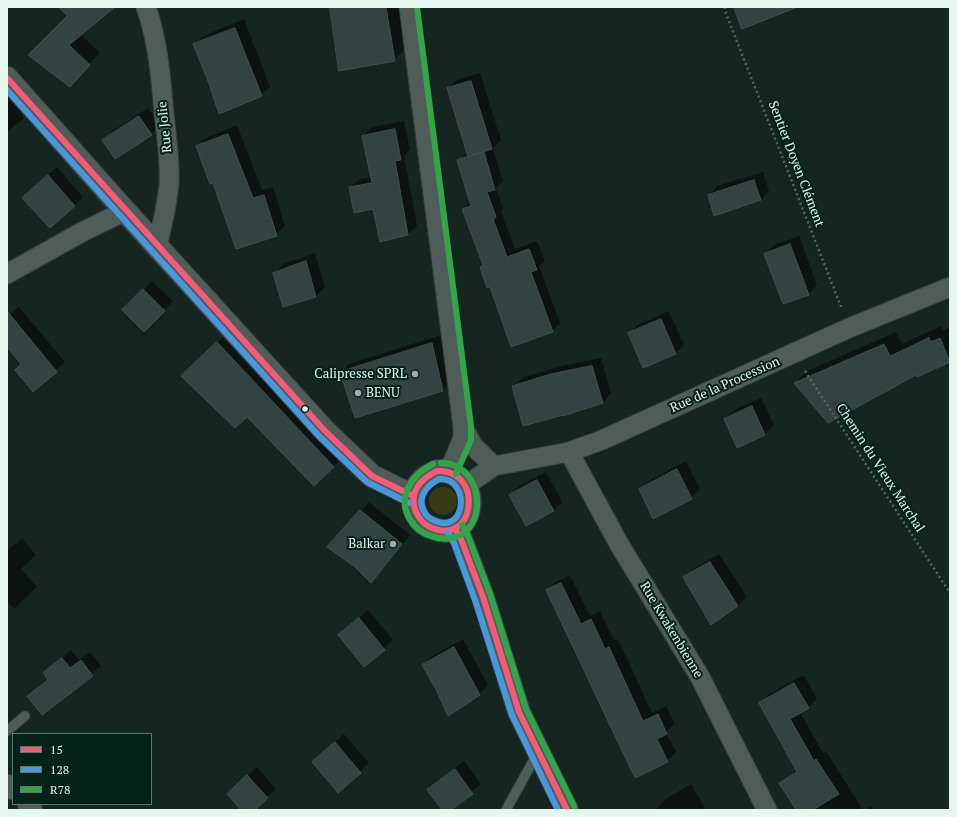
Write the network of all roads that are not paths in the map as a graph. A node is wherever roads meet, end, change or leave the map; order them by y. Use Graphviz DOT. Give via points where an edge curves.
graph roads {
  1 [pos="146,7"];
  2 [pos="409,7"];
  3 [pos="7,78"];
  4 [pos="125,211"];
  5 [pos="157,247"];
  6 [pos="7,274"];
  7 [pos="950,287"];
  8 [pos="463,426"];
  9 [pos="569,452"];
  10 [pos="494,466"];
  11 [pos="457,479"];
  12 [pos="413,496"];
  13 [pos="455,529"];
  14 [pos="25,716"];
  15 [pos="7,731"];
  16 [pos="538,752"];
  17 [pos="506,810"];
  18 [pos="567,810"];
  19 [pos="767,810"];
  1 -- 5 [label="street, Rue Jolie" via="153,27 168,157 166,213"];
  2 -- 8 [label="street"];
  3 -- 4 [label="street"];
  4 -- 5 [label="street"];
  4 -- 6 [label="street"];
  5 -- 12 [label="street" via="311,417 346,452 372,476"];
  7 -- 9 [label="street, Rue de la Procession" via="849,328 602,440"];
  8 -- 10 [label="street" via="473,446"];
  8 -- 11 [label="street"];
  9 -- 10 [label="street, Rue de la Procession"];
  9 -- 19 [label="street, Rue Kwakenbienne" via="620,544 700,677"];
  10 -- 11 [label="street, Rue de la Procession"];
  11 -- 12 [label="street" via="437,471 417,484"];
  11 -- 13 [label="street" via="469,494 470,512"];
  12 -- 13 [label="street" via="414,509 420,521 442,532"];
  13 -- 16 [label="street" via="483,597 519,712"];
  14 -- 15 [label="lane"];
  16 -- 17 [label="lane"];
  16 -- 18 [label="street"];
}
